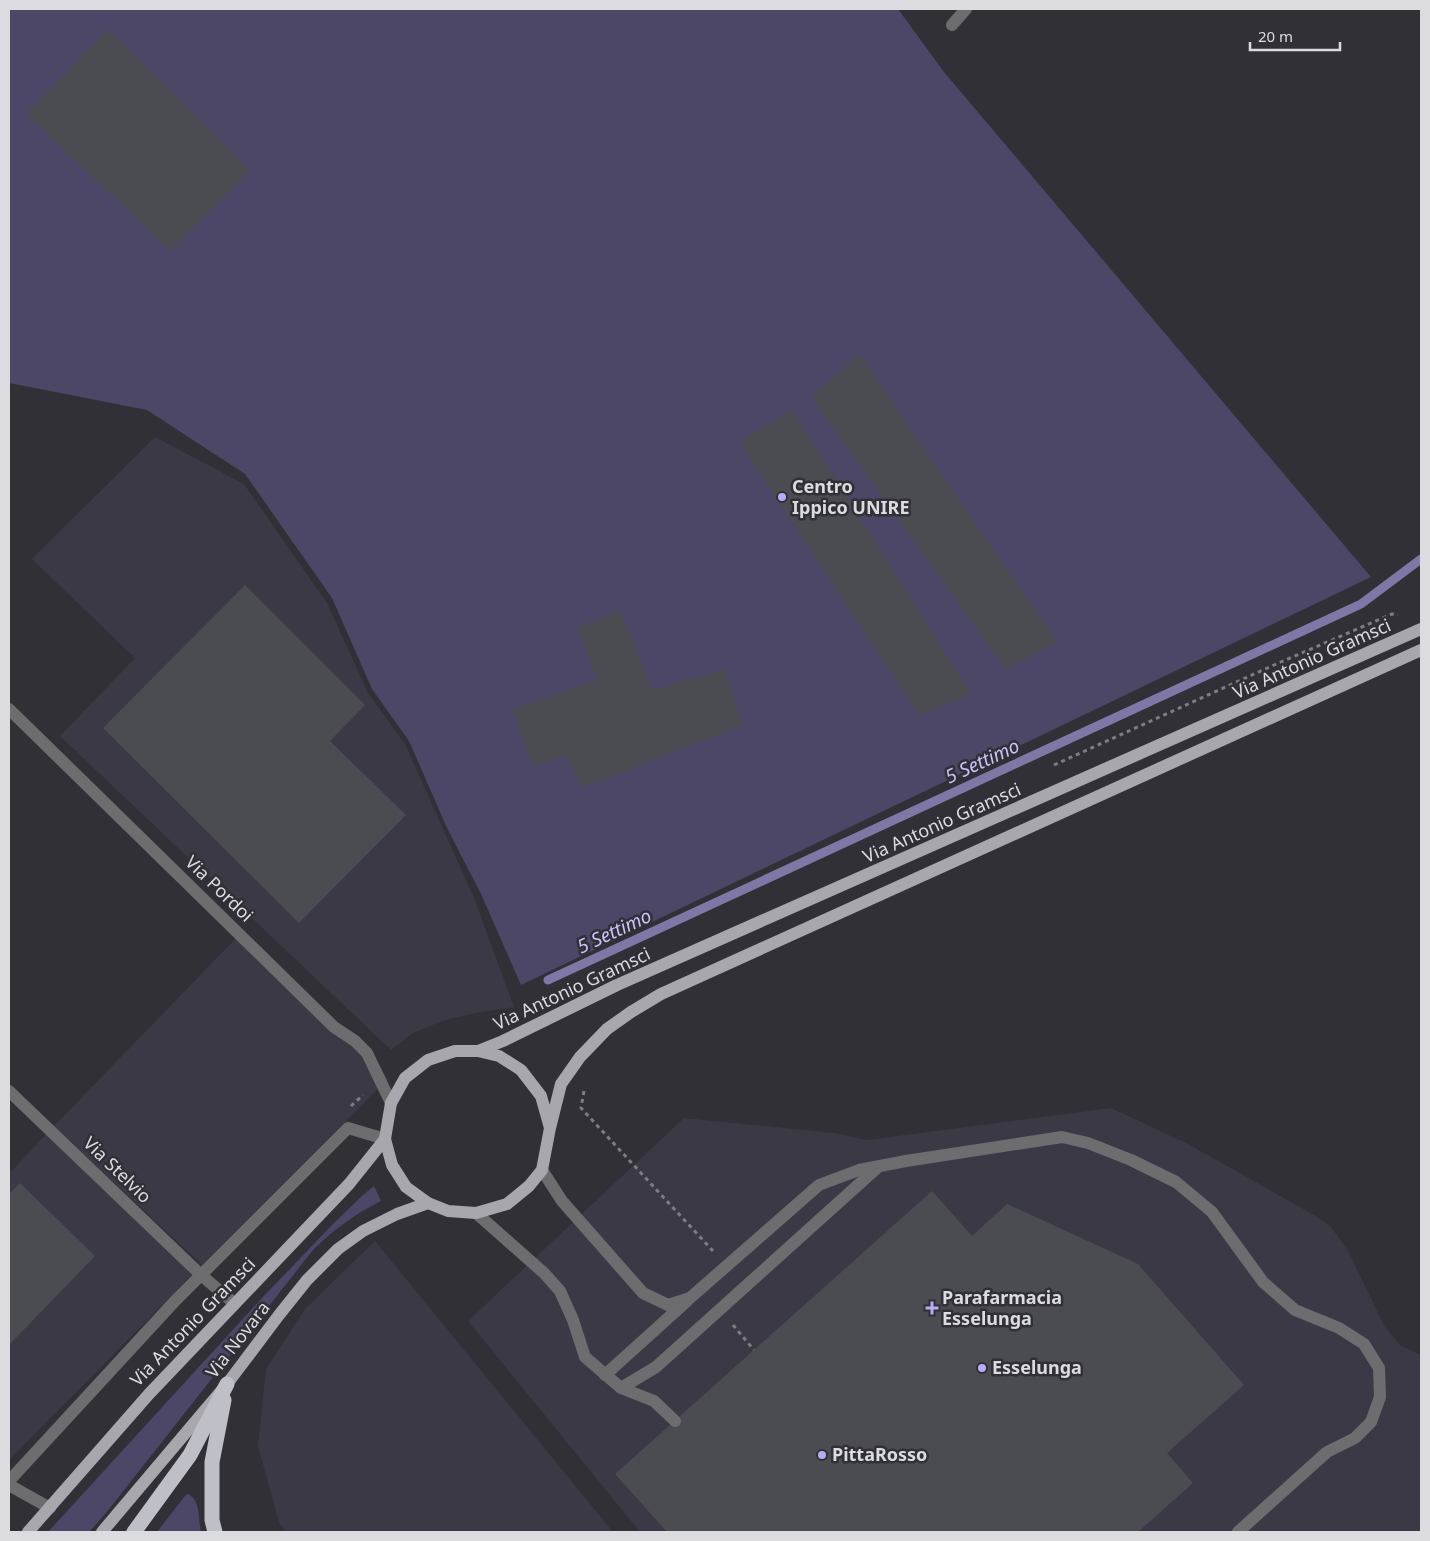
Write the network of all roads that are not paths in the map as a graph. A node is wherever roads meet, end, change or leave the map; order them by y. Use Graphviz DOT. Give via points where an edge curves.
graph roads {
  1 [pos="966,9"];
  2 [pos="952,25"];
  3 [pos="1421,629"];
  4 [pos="1421,650"];
  5 [pos="9,709"];
  6 [pos="478,1051"];
  7 [pos="9,1091"];
  8 [pos="391,1103"];
  9 [pos="550,1128"];
  10 [pos="385,1138"];
  11 [pos="879,1166"];
  12 [pos="542,1170"];
  13 [pos="428,1203"];
  14 [pos="476,1213"];
  15 [pos="201,1275"];
  16 [pos="690,1298"];
  17 [pos="234,1303"];
  18 [pos="605,1375"];
  19 [pos="227,1384"];
  20 [pos="621,1388"];
  21 [pos="675,1421"];
  22 [pos="9,1483"];
  23 [pos="50,1508"];
  24 [pos="28,1532"];
  25 [pos="102,1532"];
  26 [pos="134,1532"];
  27 [pos="215,1532"];
  28 [pos="1238,1532"];
  1 -- 2 [label="street"];
  3 -- 6 [label="main road, Via Antonio Gramsci" via="617,985"];
  4 -- 9 [label="main road, Via Antonio Gramsci" via="661,994 607,1029 580,1057 561,1084"];
  5 -- 8 [label="street, Via Pordoi" via="334,1026 355,1041 366,1053"];
  6 -- 8 [label="main road" via="455,1051 428,1060 405,1078"];
  6 -- 9 [label="main road" via="499,1056 521,1070 541,1096"];
  7 -- 15 [label="street, Via Stelvio"];
  8 -- 10 [label="main road"];
  9 -- 12 [label="main road"];
  10 -- 13 [label="main road" via="392,1165 406,1187"];
  10 -- 15 [label="street" via="348,1128"];
  10 -- 17 [label="main road, Via Antonio Gramsci" via="349,1184"];
  11 -- 16 [label="street" via="819,1185"];
  11 -- 20 [label="street" via="656,1367"];
  11 -- 28 [label="street" via="1062,1137 1088,1143 1176,1182 1212,1212 1262,1282 1296,1310 1339,1328 1364,1344 1379,1368 1380,1397 1371,1422 1355,1438 1327,1452"];
  12 -- 14 [label="main road" via="507,1204"];
  12 -- 16 [label="street" via="562,1201 643,1293 668,1305"];
  13 -- 14 [label="main road" via="448,1212"];
  13 -- 19 [label="main road, Via Novara" via="363,1231 338,1249 290,1301"];
  14 -- 18 [label="street" via="560,1291 585,1358"];
  15 -- 17 [label="street, Via Stelvio"];
  15 -- 22 [label="street"];
  16 -- 18 [label="street"];
  17 -- 23 [label="main road, Via Antonio Gramsci" via="148,1394"];
  18 -- 20 [label="street"];
  19 -- 25 [label="main road, Via Novara"];
  19 -- 26 [label="highway" via="190,1454"];
  19 -- 27 [label="highway" via="212,1462"];
  20 -- 21 [label="street" via="654,1401"];
  22 -- 23 [label="street"];
  23 -- 24 [label="main road, Via Antonio Gramsci"];
}
